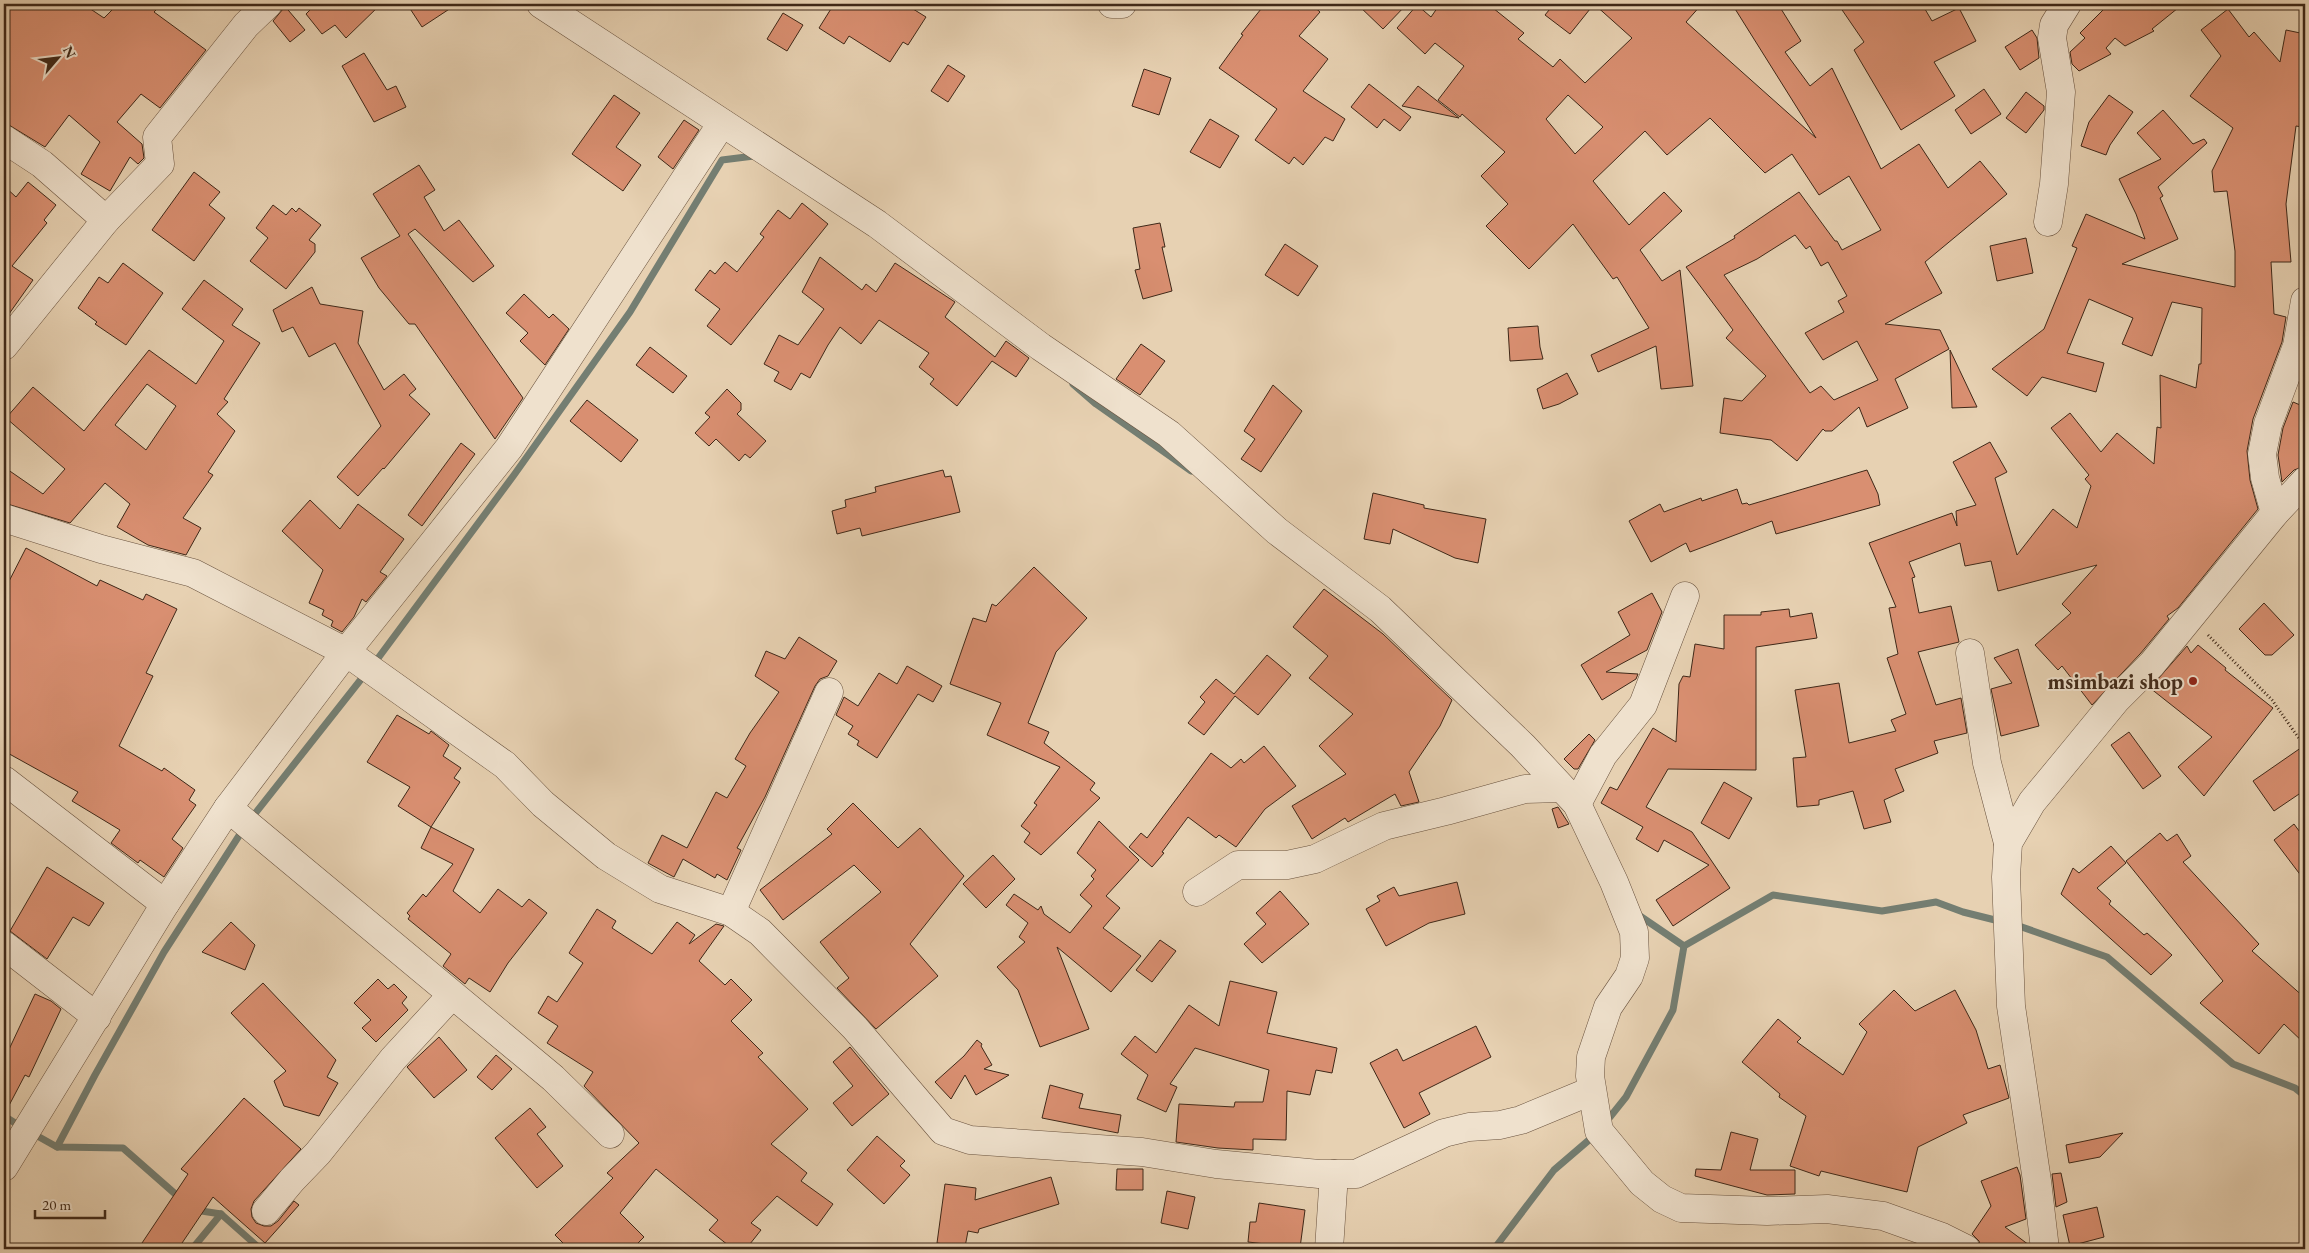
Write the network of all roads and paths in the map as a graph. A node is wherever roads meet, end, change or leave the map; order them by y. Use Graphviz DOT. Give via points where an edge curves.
graph roads {
  1 [pos="268,4"];
  2 [pos="541,4"];
  3 [pos="1112,4"];
  4 [pos="1122,4"];
  5 [pos="2067,4"];
  6 [pos="722,123"];
  7 [pos="4,139"];
  8 [pos="106,220"];
  9 [pos="2048,222"];
  10 [pos="2305,301"];
  11 [pos="4,346"];
  12 [pos="2305,481"];
  13 [pos="2275,514"];
  14 [pos="4,518"];
  15 [pos="1685,596"];
  16 [pos="2190,617"];
  17 [pos="346,652"];
  18 [pos="1970,653"];
  19 [pos="829,692"];
  20 [pos="2305,747"];
  21 [pos="4,780"];
  22 [pos="1569,796"];
  23 [pos="228,808"];
  24 [pos="2008,843"];
  25 [pos="1197,892"];
  26 [pos="165,904"];
  27 [pos="731,912"];
  28 [pos="4,945"];
  29 [pos="451,996"];
  30 [pos="97,1016"];
  31 [pos="1591,1091"];
  32 [pos="610,1134"];
  33 [pos="4,1166"];
  34 [pos="1334,1174"];
  35 [pos="266,1211"];
  36 [pos="1329,1249"];
  37 [pos="1966,1249"];
  38 [pos="2045,1249"];
  1 -- 8 [label="street" via="246,24 157,137 160,164"];
  2 -- 6 [label="street"];
  3 -- 4 [label="street"];
  5 -- 9 [label="street" via="2054,25 2052,38 2061,92"];
  6 -- 17 [label="street" via="509,448"];
  6 -- 22 [label="street" via="877,224 1041,347 1169,434 1277,531 1380,609 1524,746"];
  7 -- 8 [label="street" via="42,164"];
  8 -- 11 [label="street"];
  10 -- 13 [label="street" via="2297,346 2268,424 2262,454"];
  12 -- 13 [label="street"];
  13 -- 16 [label="street"];
  14 -- 17 [label="street" via="101,549 193,573"];
  15 -- 22 [label="street" via="1643,706"];
  16 -- 20 [label="path" via="2272,700"];
  16 -- 24 [label="street" via="2032,802"];
  17 -- 23 [label="street"];
  17 -- 27 [label="street" via="505,765 543,804 606,856 660,889"];
  18 -- 24 [label="street" via="1987,763"];
  19 -- 27 [label="street"];
  21 -- 26 [label="street"];
  22 -- 25 [label="street" via="1524,789 1384,826 1314,859 1287,865 1238,865"];
  22 -- 31 [label="street" via="1614,882 1634,932 1635,958 1629,976 1608,1007 1591,1057"];
  23 -- 26 [label="street"];
  23 -- 29 [label="street"];
  24 -- 38 [label="street" via="2006,877 2011,1006"];
  26 -- 30 [label="street"];
  27 -- 34 [label="street" via="760,932 855,1028 943,1131 970,1140 1142,1152 1216,1164"];
  28 -- 30 [label="street"];
  29 -- 32 [label="street" via="553,1078"];
  29 -- 35 [label="street" via="393,1059 318,1153"];
  30 -- 33 [label="street"];
  31 -- 34 [label="street" via="1520,1120 1444,1133 1356,1174"];
  31 -- 37 [label="street" via="1599,1131 1642,1183 1662,1199 1681,1208 1767,1211 1828,1208 1874,1215 1942,1237"];
  34 -- 36 [label="street"];
}
